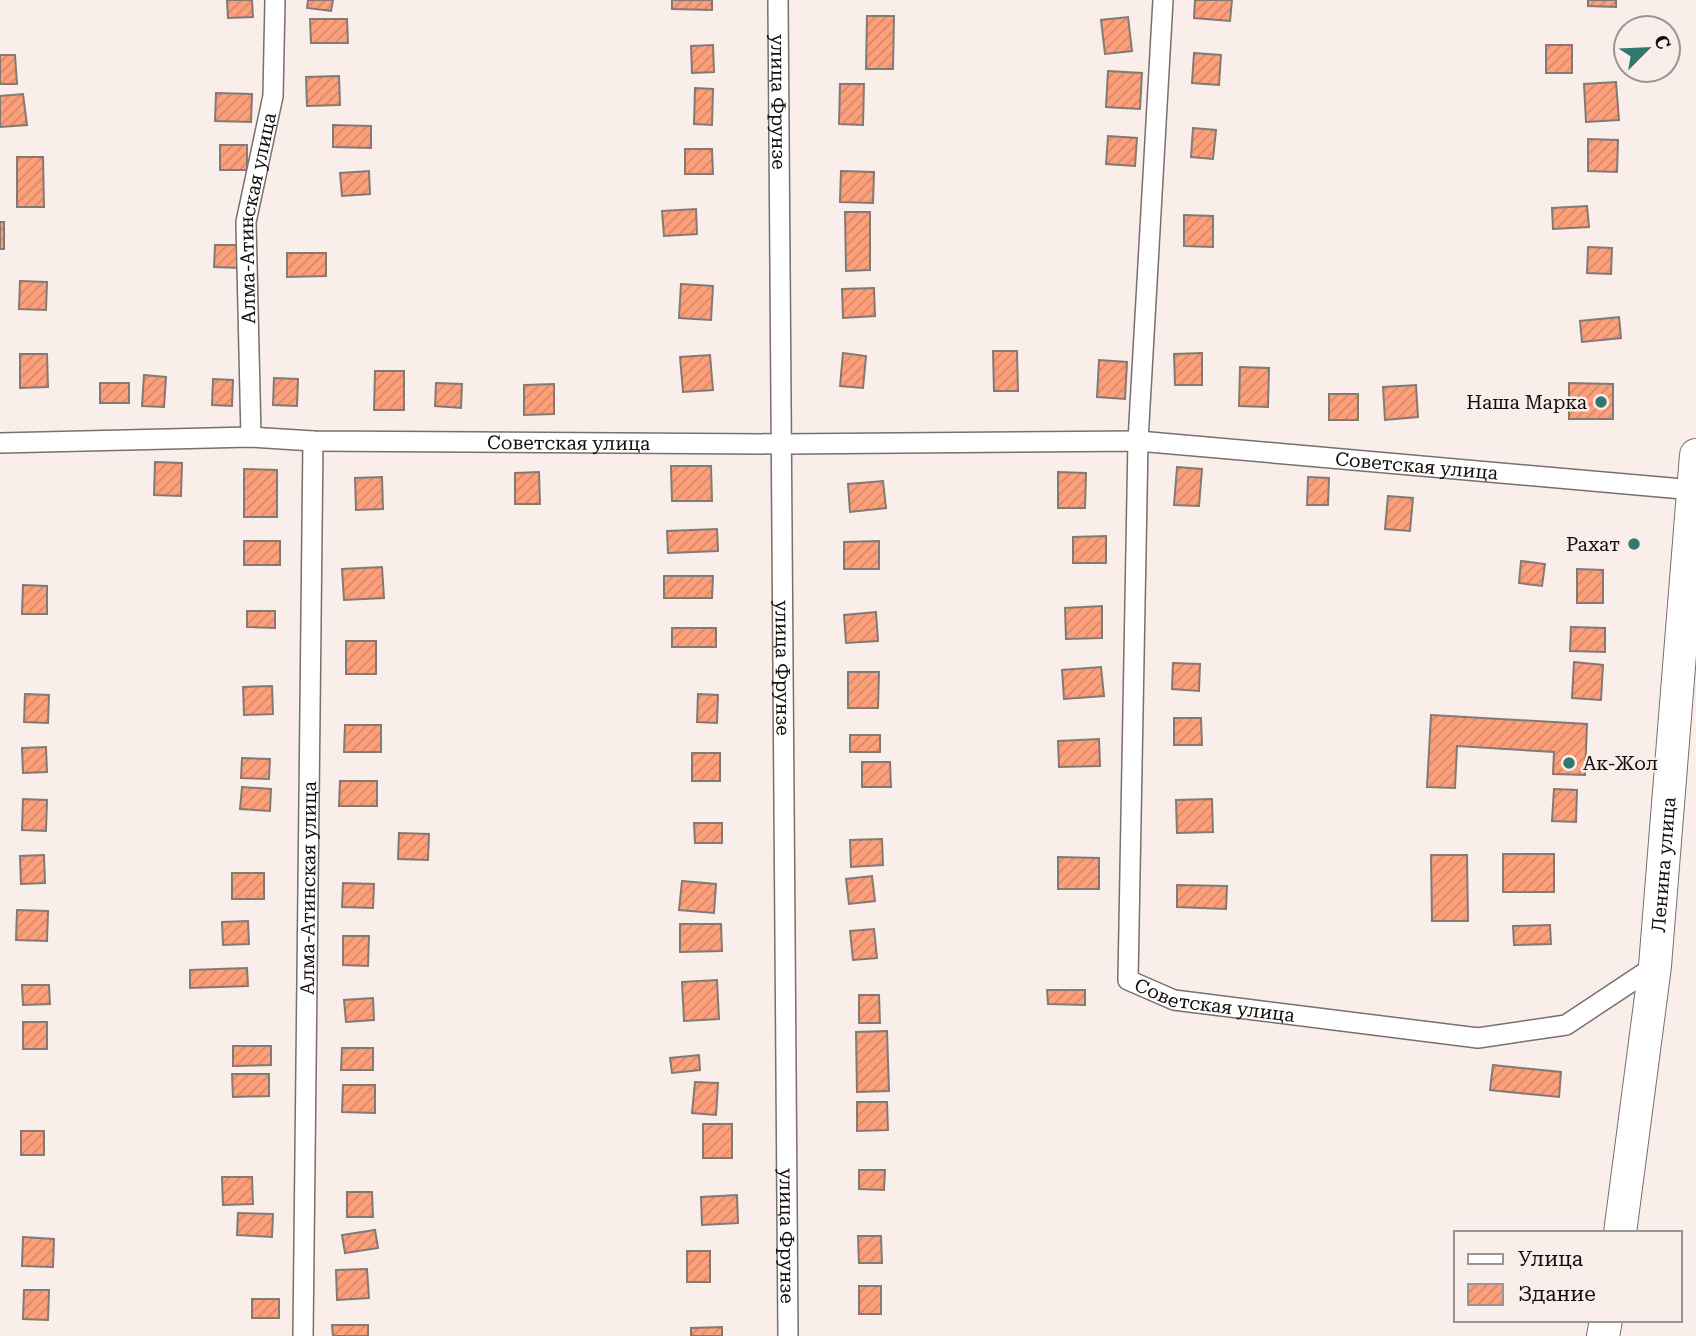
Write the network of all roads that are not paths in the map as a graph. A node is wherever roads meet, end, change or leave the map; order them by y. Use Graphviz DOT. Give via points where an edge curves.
graph roads {
  1 [pos="275,0"];
  2 [pos="778,0"];
  3 [pos="1163,0"];
  4 [pos="251,437"];
  5 [pos="313,441"];
  6 [pos="1138,441"];
  7 [pos="0,443"];
  8 [pos="782,444"];
  9 [pos="1696,455"];
  10 [pos="1694,490"];
  11 [pos="1655,966"];
  12 [pos="1620,1231"];
  13 [pos="303,1336"];
  14 [pos="788,1336"];
  1 -- 4 [label="street, Алма-Атинская улица" via="273,96 246,222"];
  2 -- 8 [label="street, улица Фрунзе"];
  3 -- 6 [label="street, Советская улица"];
  4 -- 5 [label="street, Советская улица"];
  4 -- 7 [label="street, Советская улица"];
  5 -- 8 [label="street, Советская улица"];
  5 -- 13 [label="street, Алма-Атинская улица"];
  6 -- 8 [label="street, Советская улица"];
  6 -- 10 [label="street, Советская улица"];
  6 -- 11 [label="street, Советская улица" via="1128,980 1174,1000 1478,1038 1566,1025"];
  8 -- 14 [label="street, улица Фрунзе"];
  9 -- 10 [label="main road, Ленина улица"];
  10 -- 11 [label="main road, Ленина улица"];
  11 -- 12 [label="main road, Ленина улица"];
}
